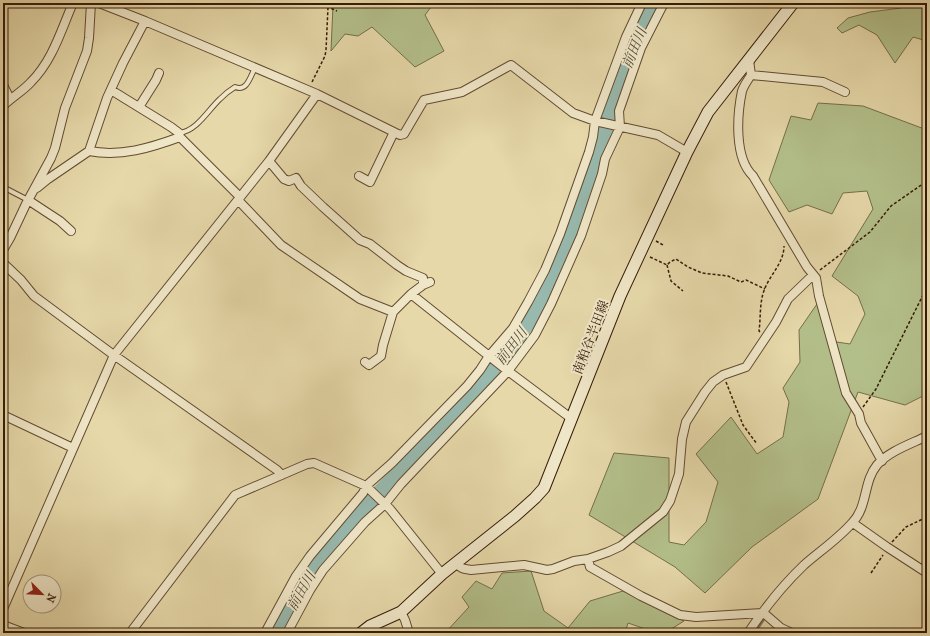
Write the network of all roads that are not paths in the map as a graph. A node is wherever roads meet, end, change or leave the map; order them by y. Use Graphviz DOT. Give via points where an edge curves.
graph roads {
  1 [pos="73,3"];
  2 [pos="91,3"];
  3 [pos="99,3"];
  4 [pos="642,3"];
  5 [pos="664,3"];
  6 [pos="794,3"];
  7 [pos="145,21"];
  8 [pos="749,60"];
  9 [pos="254,68"];
  10 [pos="159,73"];
  11 [pos="751,74"];
  12 [pos="3,85"];
  13 [pos="110,90"];
  14 [pos="845,92"];
  15 [pos="317,94"];
  16 [pos="10,100"];
  17 [pos="3,106"];
  18 [pos="139,107"];
  19 [pos="595,121"];
  20 [pos="620,127"];
  21 [pos="394,132"];
  22 [pos="180,135"];
  23 [pos="89,151"];
  24 [pos="687,152"];
  25 [pos="269,161"];
  26 [pos="359,176"];
  27 [pos="3,187"];
  28 [pos="30,197"];
  29 [pos="239,199"];
  30 [pos="71,231"];
  31 [pos="3,250"];
  32 [pos="3,263"];
  33 [pos="813,275"];
  34 [pos="411,294"];
  35 [pos="393,312"];
  36 [pos="114,355"];
  37 [pos="491,357"];
  38 [pos="365,362"];
  39 [pos="507,369"];
  40 [pos="3,415"];
  41 [pos="572,419"];
  42 [pos="927,436"];
  43 [pos="74,448"];
  44 [pos="882,461"];
  45 [pos="282,475"];
  46 [pos="368,488"];
  47 [pos="385,504"];
  48 [pos="853,523"];
  49 [pos="588,559"];
  50 [pos="457,564"];
  51 [pos="927,573"];
  52 [pos="442,574"];
  53 [pos="3,609"];
  54 [pos="401,612"];
  55 [pos="762,613"];
  56 [pos="3,625"];
  57 [pos="24,633"];
  58 [pos="130,633"];
  59 [pos="264,633"];
  60 [pos="287,633"];
  61 [pos="361,633"];
  62 [pos="409,633"];
  63 [pos="748,633"];
  64 [pos="792,633"];
  1 -- 16 [label="street" via="60,36 37,75"];
  2 -- 28 [label="street" via="85,57 65,108 51,158"];
  3 -- 7 [label="street"];
  4 -- 19 [label="street" via="626,36"];
  5 -- 20 [label="street" via="641,48 619,111"];
  6 -- 8 [label="main road, 南粕谷半田線"];
  7 -- 9 [label="street"];
  7 -- 13 [label="street"];
  8 -- 11 [label="street"];
  8 -- 24 [label="main road, 南粕谷半田線" via="708,112"];
  9 -- 15 [label="street"];
  9 -- 22 [label="lane" via="243,88 235,87 229,91 193,127"];
  10 -- 18 [label="street"];
  11 -- 14 [label="street" via="824,82"];
  11 -- 33 [label="street" via="742,89 738,120 741,154 746,167"];
  12 -- 16 [label="street"];
  13 -- 18 [label="street"];
  13 -- 23 [label="street"];
  15 -- 21 [label="street"];
  15 -- 25 [label="street"];
  16 -- 17 [label="street"];
  18 -- 22 [label="street"];
  19 -- 20 [label="street"];
  19 -- 21 [label="street" via="573,113 511,65 462,92 424,100 404,134"];
  19 -- 37 [label="street" via="589,152 545,270 513,328"];
  20 -- 24 [label="street" via="658,135"];
  20 -- 39 [label="street" via="605,159 581,236 551,304 535,335"];
  21 -- 26 [label="street" via="370,182"];
  22 -- 23 [label="street" via="149,148 126,153"];
  22 -- 29 [label="street"];
  23 -- 28 [label="street" via="48,179"];
  24 -- 41 [label="main road, 南粕谷半田線" via="620,296"];
  25 -- 29 [label="street"];
  25 -- 34 [label="street" via="284,179 289,181 296,178 323,208 360,240 370,244 397,266 423,278 427,283"];
  27 -- 28 [label="lane"];
  28 -- 30 [label="street"];
  28 -- 31 [label="street"];
  29 -- 35 [label="street" via="281,245 360,299"];
  29 -- 36 [label="street"];
  32 -- 36 [label="street" via="34,296"];
  33 -- 44 [label="street" via="816,278 846,393"];
  33 -- 49 [label="street" via="788,299 746,367 723,375 713,382 686,422 679,474 670,501 663,512 621,546"];
  34 -- 35 [label="street"];
  34 -- 37 [label="street"];
  35 -- 38 [label="street" via="381,356 369,364"];
  36 -- 43 [label="street"];
  36 -- 45 [label="street"];
  37 -- 39 [label="street"];
  37 -- 46 [label="street" via="467,386"];
  39 -- 41 [label="street"];
  39 -- 47 [label="street"];
  40 -- 43 [label="street"];
  41 -- 50 [label="main road, 南粕谷半田線" via="544,488"];
  42 -- 44 [label="street"];
  43 -- 53 [label="street"];
  44 -- 48 [label="street" via="876,466 860,512"];
  45 -- 46 [label="street" via="314,463"];
  45 -- 58 [label="street" via="235,495"];
  46 -- 47 [label="street"];
  46 -- 59 [label="street" via="310,556"];
  47 -- 52 [label="street"];
  47 -- 60 [label="street" via="365,522 323,570"];
  48 -- 51 [label="street"];
  48 -- 55 [label="street" via="803,567"];
  49 -- 50 [label="street" via="547,570 524,565 471,570"];
  49 -- 55 [label="street" via="590,567 680,615 696,617"];
  50 -- 52 [label="main road, 南粕谷半田線"];
  52 -- 54 [label="main road, 南粕谷半田線"];
  54 -- 61 [label="main road, 南粕谷半田線" via="370,626"];
  54 -- 62 [label="street"];
  55 -- 63 [label="street"];
  55 -- 64 [label="street"];
  56 -- 57 [label="street"];
}
